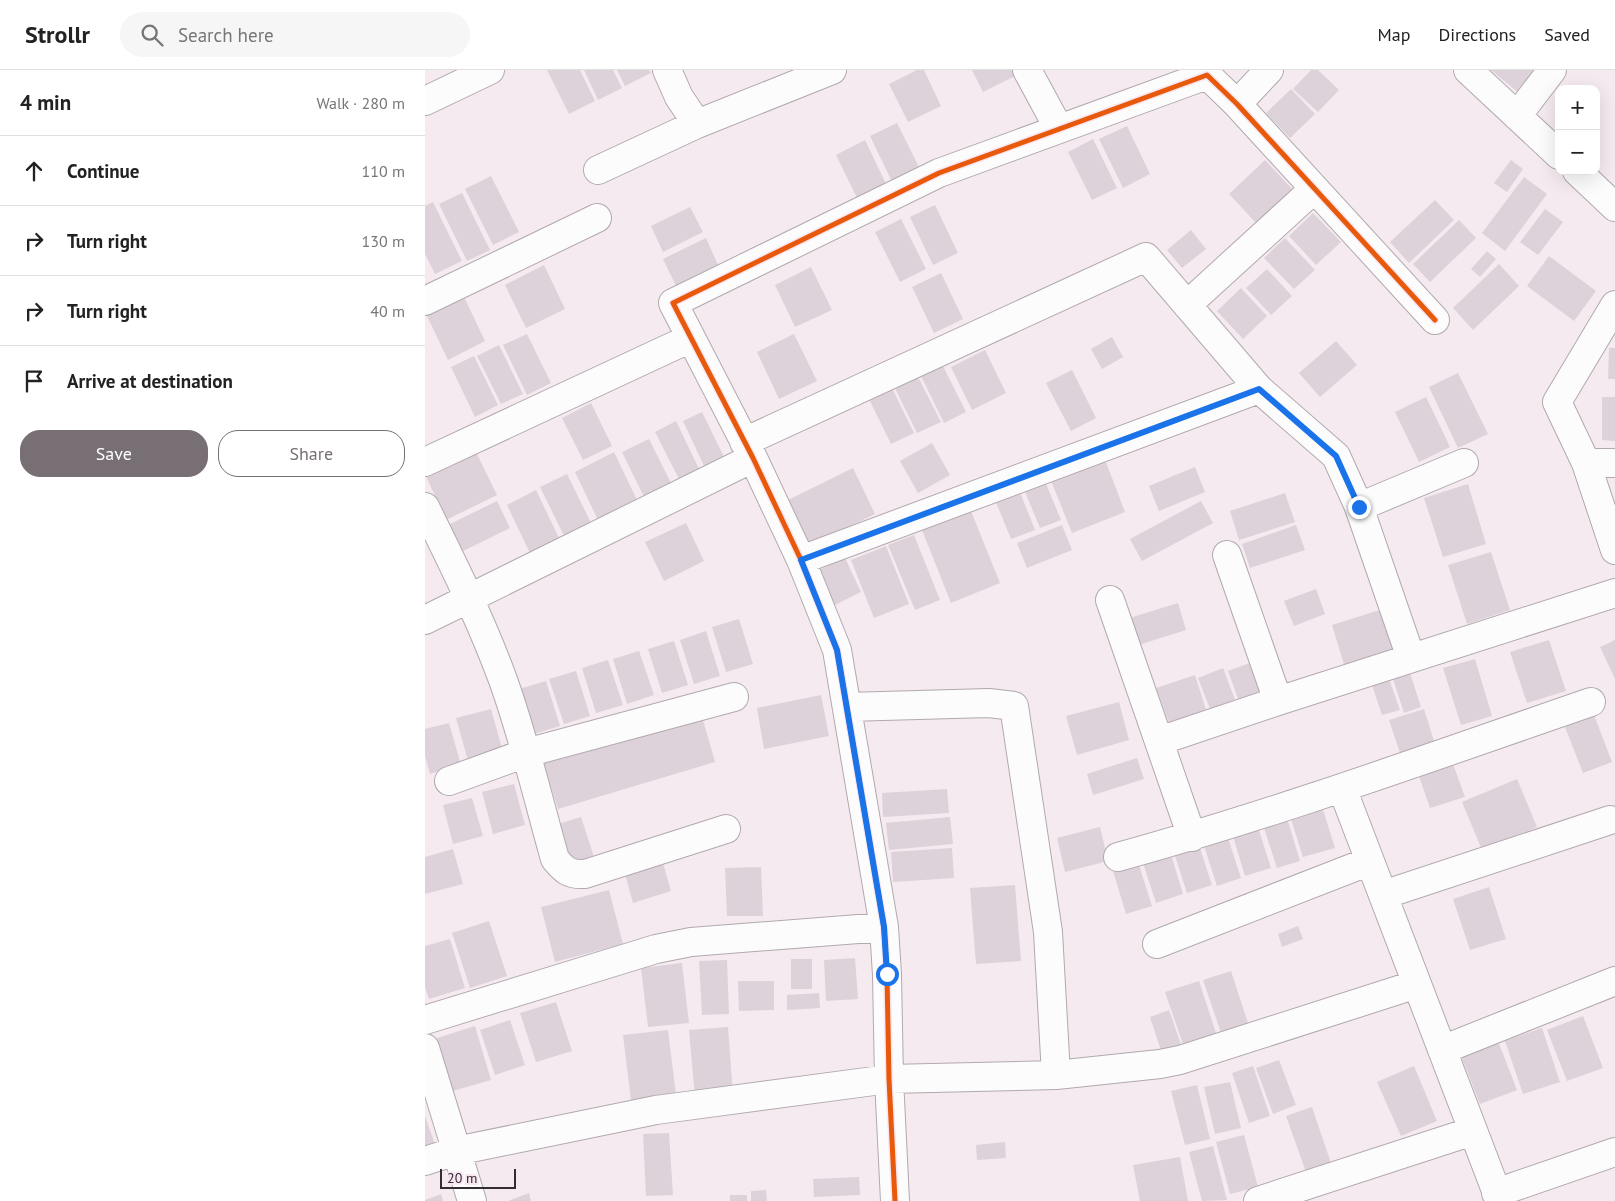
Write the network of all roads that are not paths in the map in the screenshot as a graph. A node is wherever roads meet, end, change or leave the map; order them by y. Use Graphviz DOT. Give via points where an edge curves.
graph roads {
  1 [pos="490,70"];
  2 [pos="667,70"];
  3 [pos="832,70"];
  4 [pos="1027,70"];
  5 [pos="1269,70"];
  6 [pos="1468,70"];
  7 [pos="1552,70"];
  8 [pos="425,101"];
  9 [pos="1237,104"];
  10 [pos="1517,116"];
  11 [pos="697,124"];
  12 [pos="1059,129"];
  13 [pos="1555,151"];
  14 [pos="598,170"];
  15 [pos="1581,175"];
  16 [pos="1314,188"];
  17 [pos="1615,207"];
  18 [pos="597,218"];
  19 [pos="425,301"];
  20 [pos="1615,305"];
  21 [pos="1187,306"];
  22 [pos="1435,320"];
  23 [pos="691,338"];
  24 [pos="1259,389"];
  25 [pos="748,450"];
  26 [pos="425,462"];
  27 [pos="1464,463"];
  28 [pos="1587,463"];
  29 [pos="1615,463"];
  30 [pos="425,507"];
  31 [pos="1359,507"];
  32 [pos="1615,550"];
  33 [pos="1227,555"];
  34 [pos="801,560"];
  35 [pos="1615,593"];
  36 [pos="470,599"];
  37 [pos="1110,600"];
  38 [pos="425,620"];
  39 [pos="1411,658"];
  40 [pos="734,697"];
  41 [pos="1277,701"];
  42 [pos="1591,702"];
  43 [pos="847,707"];
  44 [pos="1159,741"];
  45 [pos="526,753"];
  46 [pos="449,781"];
  47 [pos="1342,788"];
  48 [pos="1610,820"];
  49 [pos="726,828"];
  50 [pos="1192,837"];
  51 [pos="1118,857"];
  52 [pos="1370,861"];
  53 [pos="1383,895"];
  54 [pos="884,927"];
  55 [pos="1157,944"];
  56 [pos="1615,980"];
  57 [pos="1417,984"];
  58 [pos="425,1020"];
  59 [pos="425,1048"];
  60 [pos="1442,1050"];
  61 [pos="1056,1075"];
  62 [pos="889,1079"];
  63 [pos="1473,1131"];
  64 [pos="456,1151"];
  65 [pos="1615,1152"];
  66 [pos="425,1161"];
  67 [pos="1498,1197"];
  68 [pos="472,1201"];
  69 [pos="895,1201"];
  70 [pos="1258,1201"];
  1 -- 8 [label="street"];
  2 -- 11 [label="street" via="679,97"];
  3 -- 11 [label="street"];
  4 -- 12 [label="street"];
  5 -- 9 [label="street"];
  6 -- 10 [label="street"];
  7 -- 10 [label="street"];
  9 -- 12 [label="street" via="1207,75"];
  9 -- 16 [label="street"];
  10 -- 13 [label="street"];
  11 -- 14 [label="street"];
  12 -- 23 [label="street" via="939,173 673,303"];
  15 -- 17 [label="street"];
  16 -- 21 [label="street"];
  16 -- 22 [label="street"];
  18 -- 19 [label="street"];
  20 -- 28 [label="street" via="1557,402"];
  21 -- 24 [label="street"];
  21 -- 25 [label="street" via="1145,257"];
  23 -- 25 [label="street"];
  23 -- 26 [label="street"];
  24 -- 31 [label="street" via="1336,456"];
  24 -- 34 [label="street"];
  25 -- 34 [label="street"];
  25 -- 36 [label="street"];
  27 -- 31 [label="street"];
  28 -- 29 [label="street"];
  28 -- 32 [label="street"];
  30 -- 36 [label="street"];
  31 -- 39 [label="street"];
  33 -- 41 [label="street"];
  34 -- 43 [label="street" via="837,650"];
  35 -- 39 [label="street"];
  36 -- 38 [label="street"];
  36 -- 45 [label="street" via="503,680"];
  37 -- 44 [label="street"];
  39 -- 41 [label="street"];
  40 -- 45 [label="street"];
  41 -- 44 [label="street"];
  42 -- 47 [label="street"];
  43 -- 54 [label="street"];
  43 -- 61 [label="street" via="989,703 1014,706 1048,932"];
  44 -- 50 [label="street"];
  45 -- 46 [label="street"];
  45 -- 49 [label="street" via="555,858 565,871 585,874"];
  47 -- 50 [label="street"];
  47 -- 52 [label="street"];
  48 -- 53 [label="street"];
  50 -- 51 [label="street"];
  52 -- 53 [label="street"];
  52 -- 55 [label="street"];
  53 -- 57 [label="street"];
  54 -- 58 [label="street" via="691,942 656,949"];
  54 -- 62 [label="street"];
  56 -- 60 [label="street"];
  57 -- 60 [label="street"];
  57 -- 61 [label="street" via="1180,1060"];
  59 -- 64 [label="street"];
  60 -- 63 [label="street"];
  61 -- 62 [label="street"];
  62 -- 64 [label="street" via="656,1110"];
  62 -- 69 [label="street"];
  63 -- 67 [label="street"];
  63 -- 70 [label="street"];
  64 -- 66 [label="street"];
  64 -- 68 [label="street"];
  65 -- 67 [label="street"];
}
